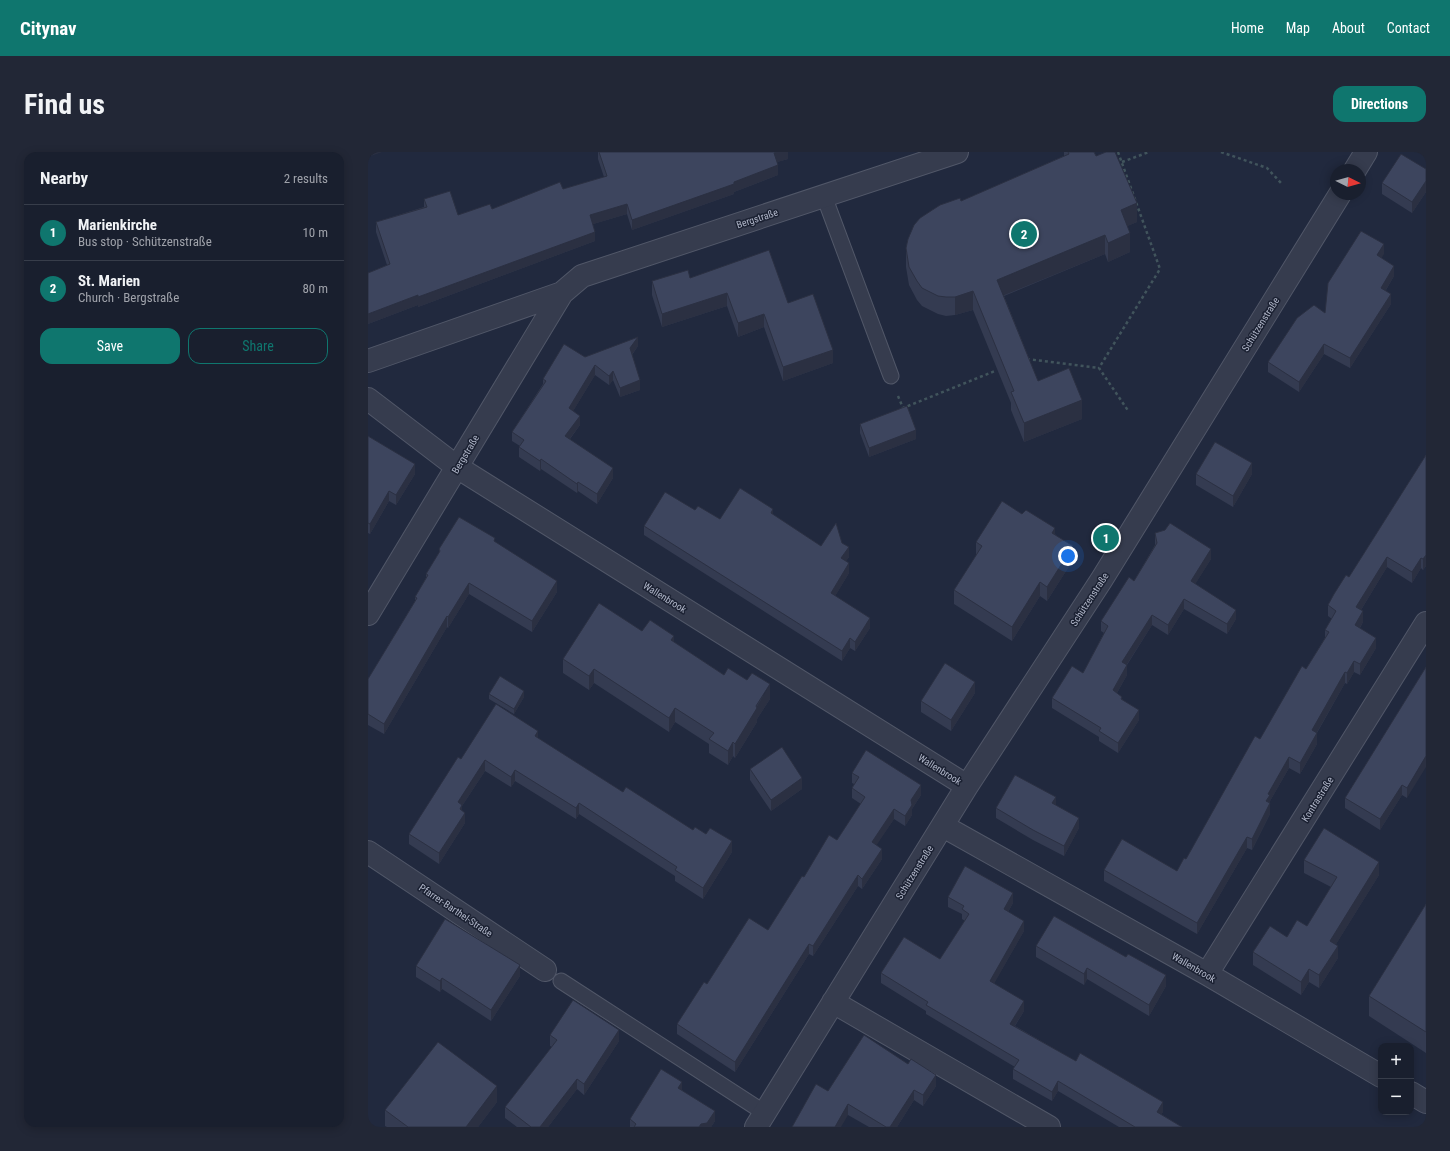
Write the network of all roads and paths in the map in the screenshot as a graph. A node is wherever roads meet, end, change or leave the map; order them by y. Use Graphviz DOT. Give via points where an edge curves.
graph roads {
  1 [pos="957,152"];
  2 [pos="1118,152"];
  3 [pos="1149,152"];
  4 [pos="1221,152"];
  5 [pos="1366,152"];
  6 [pos="1122,162"];
  7 [pos="1359,164"];
  8 [pos="1281,183"];
  9 [pos="824,196"];
  10 [pos="1336,200"];
  11 [pos="562,293"];
  12 [pos="1024,359"];
  13 [pos="368,360"];
  14 [pos="1099,368"];
  15 [pos="996,371"];
  16 [pos="891,376"];
  17 [pos="368,399"];
  18 [pos="1129,412"];
  19 [pos="457,467"];
  20 [pos="368,614"];
  21 [pos="1426,623"];
  22 [pos="968,786"];
  23 [pos="942,826"];
  24 [pos="368,852"];
  25 [pos="1207,974"];
  26 [pos="553,975"];
  27 [pos="833,1002"];
  28 [pos="1378,1074"];
  29 [pos="1414,1095"];
  30 [pos="1426,1102"];
  31 [pos="761,1120"];
  32 [pos="1049,1127"];
  1 -- 9 [label="street, Bergstraße"];
  2 -- 6 [label="path"];
  3 -- 6 [label="path"];
  4 -- 8 [label="path" via="1267,168"];
  5 -- 7 [label="street"];
  6 -- 14 [label="path" via="1160,269"];
  9 -- 11 [label="street, Bergstraße" via="582,276"];
  9 -- 16 [label="lane"];
  10 -- 22 [label="street, Schützenstraße" via="1102,579"];
  11 -- 13 [label="street, Bergstraße"];
  11 -- 19 [label="street, Bergstraße"];
  12 -- 14 [label="path"];
  14 -- 18 [label="path"];
  15 -- 16 [label="path" via="903,408"];
  17 -- 19 [label="street, Wallenbrook"];
  19 -- 20 [label="street, Bergstraße"];
  19 -- 22 [label="street, Wallenbrook"];
  21 -- 25 [label="street, Kontrastraße"];
  22 -- 23 [label="street, Schützenstraße"];
  23 -- 25 [label="street, Wallenbrook"];
  23 -- 27 [label="street, Schützenstraße"];
  24 -- 26 [label="street, Pfarrer-Barthel-Straße"];
  25 -- 28 [label="street, Wallenbrook"];
  26 -- 31 [label="lane"];
  27 -- 31 [label="street, Schützenstraße"];
  27 -- 32 [label="street"];
  29 -- 30 [label="street"];
}
